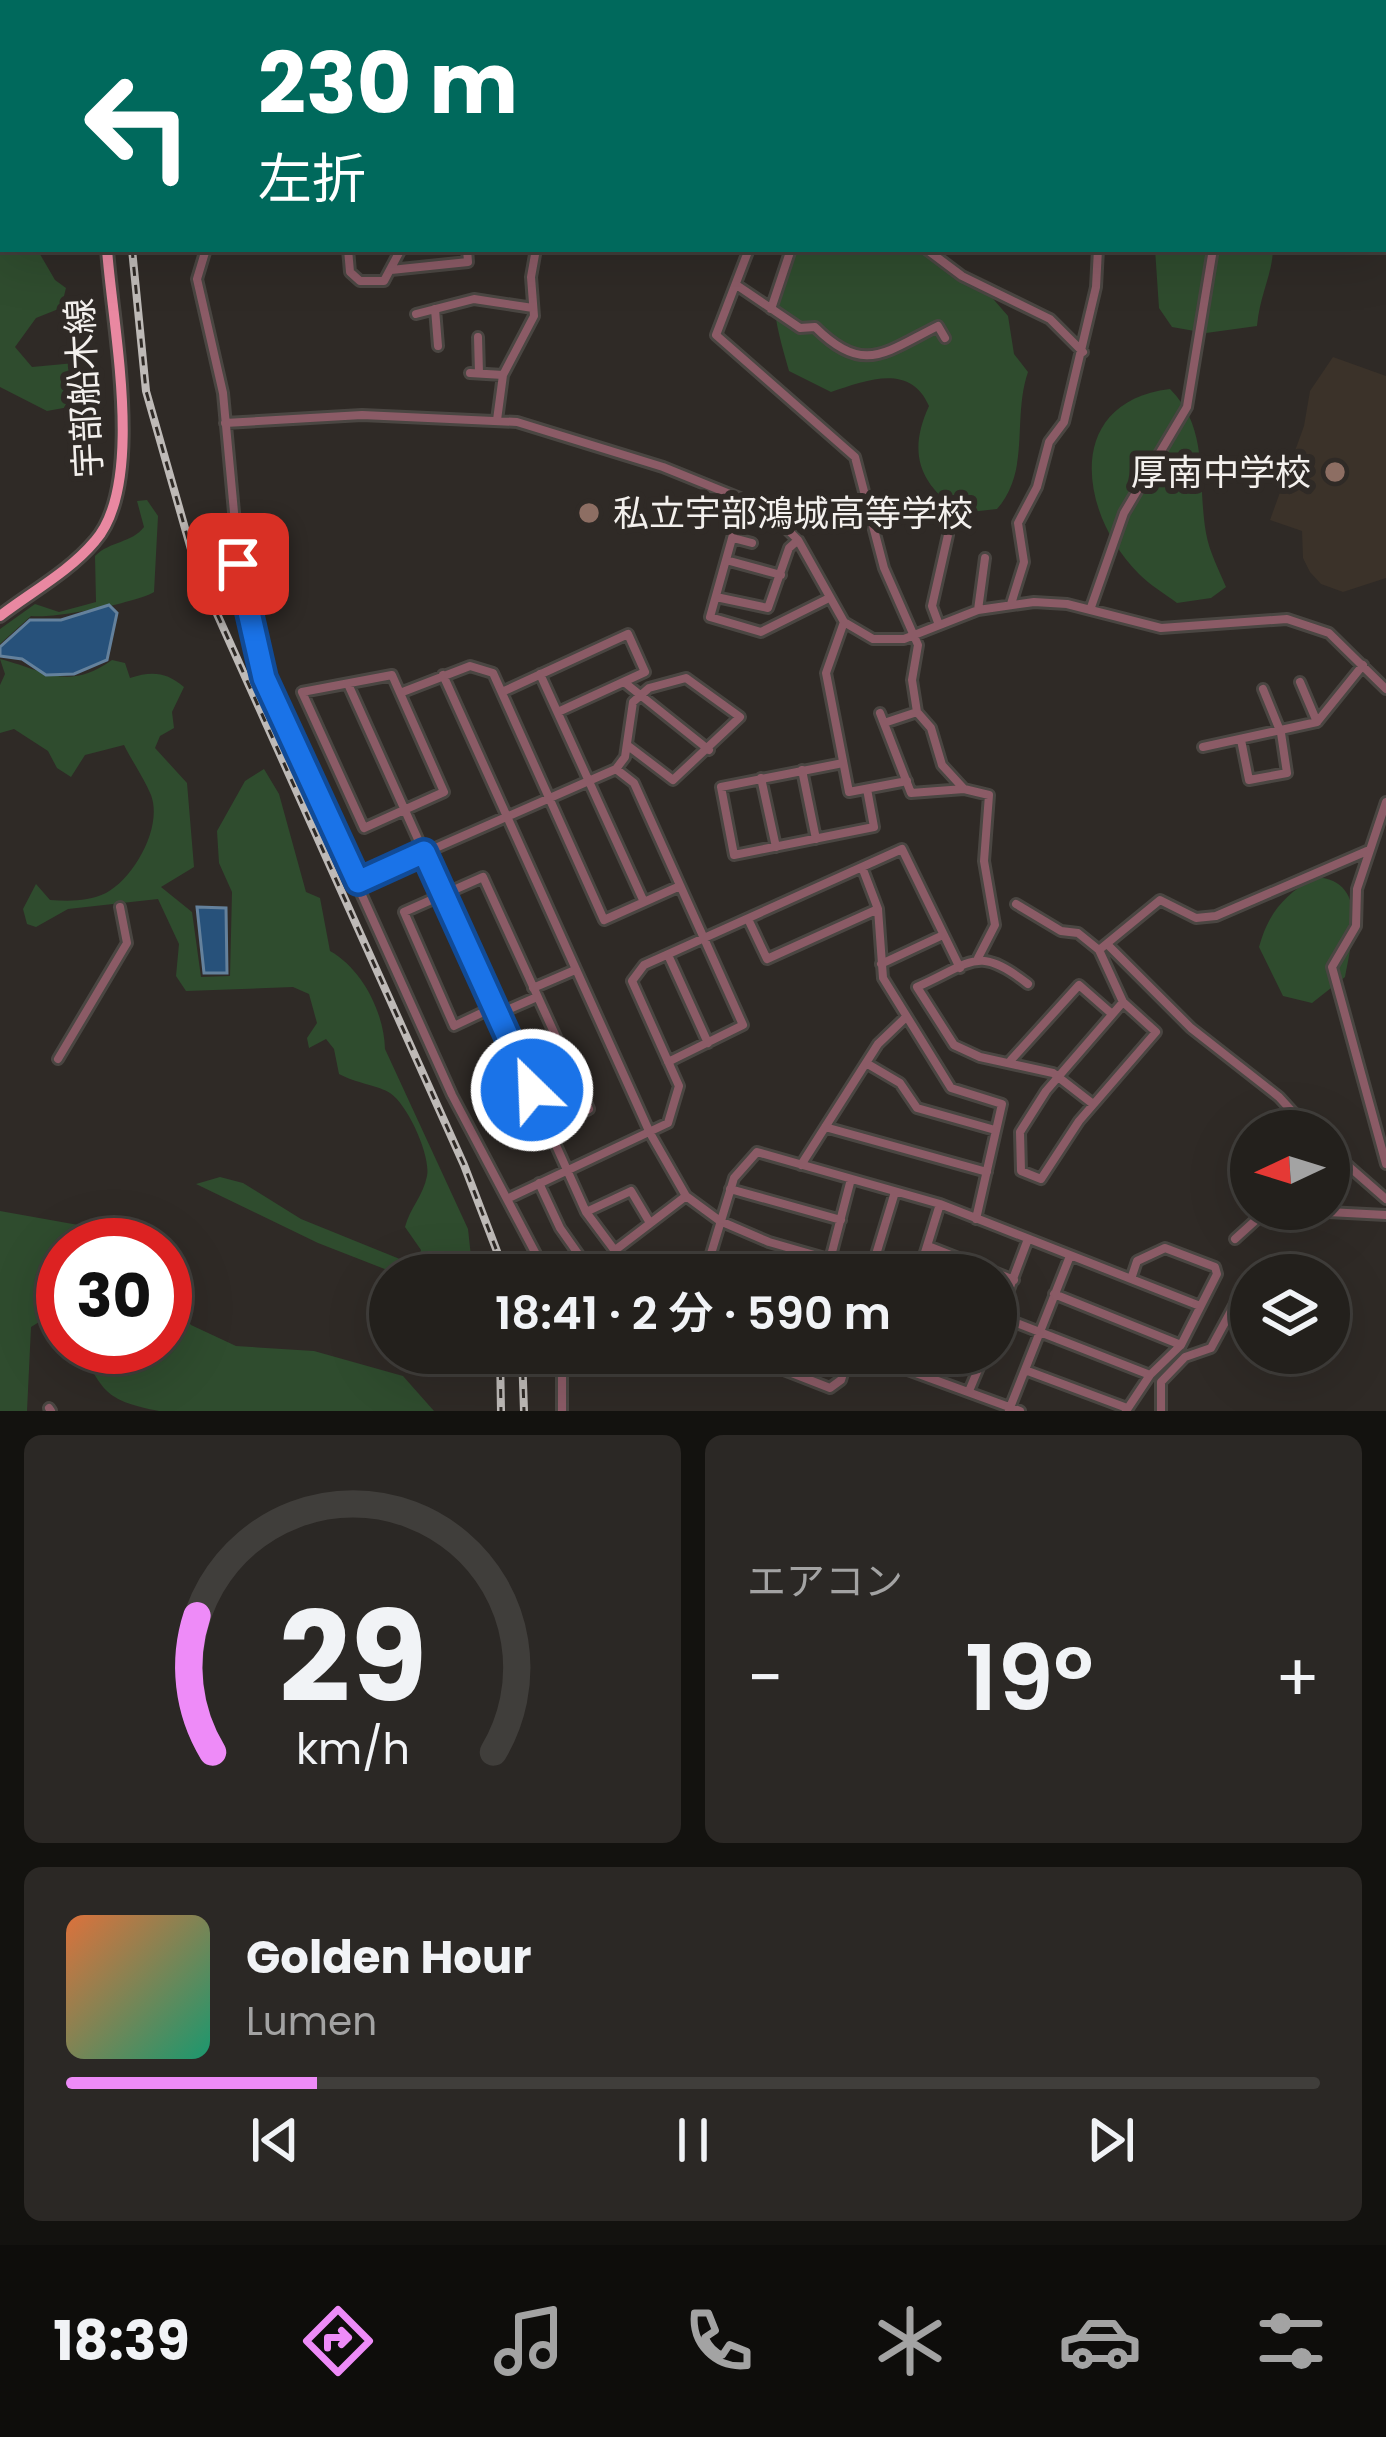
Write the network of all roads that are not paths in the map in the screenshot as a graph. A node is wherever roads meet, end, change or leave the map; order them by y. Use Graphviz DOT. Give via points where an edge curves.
graph roads {
  1 [pos="107,252"];
  2 [pos="205,252"];
  3 [pos="348,252"];
  4 [pos="400,252"];
  5 [pos="467,252"];
  6 [pos="536,252"];
  7 [pos="748,252"];
  8 [pos="790,252"];
  9 [pos="930,252"];
  10 [pos="1098,252"];
  11 [pos="1212,252"];
  12 [pos="391,270"];
  13 [pos="738,286"];
  14 [pos="533,308"];
  15 [pos="435,309"];
  16 [pos="772,309"];
  17 [pos="416,314"];
  18 [pos="478,337"];
  19 [pos="946,338"];
  20 [pos="438,346"];
  21 [pos="1083,352"];
  22 [pos="503,375"];
  23 [pos="497,420"];
  24 [pos="225,423"];
  25 [pos="743,499"];
  26 [pos="948,535"];
  27 [pos="733,538"];
  28 [pos="798,540"];
  29 [pos="752,543"];
  30 [pos="986,558"];
  31 [pos="726,560"];
  32 [pos="781,575"];
  33 [pos="716,597"];
  34 [pos="829,598"];
  35 [pos="1011,604"];
  36 [pos="978,610"];
  37 [pos="1090,610"];
  38 [pos="0,616"];
  39 [pos="844,622"];
  40 [pos="939,625"];
  41 [pos="914,635"];
  42 [pos="1363,665"];
  43 [pos="540,674"];
  44 [pos="443,675"];
  45 [pos="624,682"];
  46 [pos="1300,682"];
  47 [pos="348,684"];
  48 [pos="1263,689"];
  49 [pos="1386,689"];
  50 [pos="502,692"];
  51 [pos="400,693"];
  52 [pos="637,694"];
  53 [pos="558,712"];
  54 [pos="880,712"];
  55 [pos="917,712"];
  56 [pos="887,722"];
  57 [pos="1317,722"];
  58 [pos="1281,733"];
  59 [pos="1241,740"];
  60 [pos="627,745"];
  61 [pos="1203,747"];
  62 [pos="709,750"];
  63 [pos="842,764"];
  64 [pos="616,769"];
  65 [pos="802,770"];
  66 [pos="588,778"];
  67 [pos="761,778"];
  68 [pos="907,782"];
  69 [pos="867,789"];
  70 [pos="964,789"];
  71 [pos="547,796"];
  72 [pos="1386,802"];
  73 [pos="404,810"];
  74 [pos="506,815"];
  75 [pos="816,839"];
  76 [pos="776,847"];
  77 [pos="1366,851"];
  78 [pos="424,852"];
  79 [pos="862,867"];
  80 [pos="358,882"];
  81 [pos="680,886"];
  82 [pos="443,894"];
  83 [pos="644,902"];
  84 [pos="1016,904"];
  85 [pos="120,907"];
  86 [pos="878,909"];
  87 [pos="748,919"];
  88 [pos="943,935"];
  89 [pos="704,938"];
  90 [pos="1103,947"];
  91 [pos="668,955"];
  92 [pos="977,960"];
  93 [pos="881,964"];
  94 [pos="960,968"];
  95 [pos="575,970"];
  96 [pos="1028,984"];
  97 [pos="535,992"];
  98 [pos="1124,1002"];
  99 [pos="496,1011"];
  100 [pos="1112,1014"];
  101 [pos="905,1018"];
  102 [pos="708,1043"];
  103 [pos="58,1059"];
  104 [pos="1011,1060"];
  105 [pos="668,1062"];
  106 [pos="866,1063"];
  107 [pos="1058,1076"];
  108 [pos="1093,1104"];
  109 [pos="1291,1110"];
  110 [pos="825,1127"];
  111 [pos="549,1128"];
  112 [pos="995,1130"];
  113 [pos="650,1133"];
  114 [pos="514,1143"];
  115 [pos="1386,1164"];
  116 [pos="801,1165"];
  117 [pos="1350,1167"];
  118 [pos="566,1170"];
  119 [pos="987,1172"];
  120 [pos="851,1179"];
  121 [pos="539,1183"];
  122 [pos="730,1189"];
  123 [pos="895,1192"];
  124 [pos="686,1196"];
  125 [pos="506,1199"];
  126 [pos="1386,1199"];
  127 [pos="940,1204"];
  128 [pos="586,1212"];
  129 [pos="1386,1215"];
  130 [pos="976,1219"];
  131 [pos="841,1220"];
  132 [pos="720,1221"];
  133 [pos="650,1223"];
  134 [pos="1235,1239"];
  135 [pos="1028,1240"];
  136 [pos="928,1246"];
  137 [pos="614,1250"];
  138 [pos="536,1254"];
  139 [pos="578,1254"];
  140 [pos="617,1254"];
  141 [pos="711,1254"];
  142 [pos="813,1254"];
  143 [pos="832,1254"];
  144 [pos="877,1254"];
  145 [pos="925,1254"];
  146 [pos="948,1254"];
  147 [pos="1070,1256"];
  148 [pos="1017,1269"];
  149 [pos="1131,1279"];
  150 [pos="1054,1294"];
  151 [pos="1200,1306"];
  152 [pos="1230,1313"];
  153 [pos="1017,1325"];
  154 [pos="1039,1332"];
  155 [pos="1181,1345"];
  156 [pos="1025,1370"];
  157 [pos="563,1374"];
  158 [pos="794,1374"];
  159 [pos="843,1374"];
  160 [pos="930,1374"];
  161 [pos="976,1374"];
  162 [pos="1150,1375"];
  163 [pos="969,1391"];
  164 [pos="1126,1409"];
  165 [pos="1013,1410"];
  166 [pos="562,1411"];
  167 [pos="1161,1411"];
  1 -- 38 [label="main road, 宇部船木線" via="119,492 96,540"];
  2 -- 24 [label="street" via="197,278"];
  3 -- 12 [label="street" via="350,272 361,281 384,280"];
  4 -- 12 [label="street"];
  5 -- 12 [label="street" via="468,262"];
  6 -- 14 [label="street"];
  7 -- 13 [label="street"];
  8 -- 16 [label="street"];
  9 -- 21 [label="street" via="1050,320"];
  10 -- 21 [label="street"];
  11 -- 37 [label="street" via="1186,407 1124,514"];
  13 -- 16 [label="street"];
  13 -- 41 [label="street" via="716,335 855,457 884,568"];
  14 -- 15 [label="street" via="474,299"];
  14 -- 22 [label="street"];
  15 -- 17 [label="street"];
  15 -- 20 [label="street"];
  16 -- 19 [label="street" via="858,357 938,326"];
  18 -- 22 [label="street" via="474,373"];
  21 -- 35 [label="street" via="1064,422 1018,523 1024,562"];
  22 -- 23 [label="street"];
  23 -- 24 [label="street" via="362,415"];
  23 -- 25 [label="street" via="615,451"];
  24 -- 80 [label="street" via="238,564 264,678"];
  25 -- 27 [label="street"];
  25 -- 28 [label="street" via="781,518"];
  26 -- 40 [label="street" via="932,606"];
  27 -- 29 [label="street"];
  27 -- 31 [label="street"];
  28 -- 32 [label="street"];
  28 -- 34 [label="street"];
  30 -- 36 [label="street"];
  31 -- 32 [label="street"];
  31 -- 33 [label="street"];
  32 -- 33 [label="street" via="768,608"];
  33 -- 34 [label="street" via="710,617 761,632"];
  34 -- 39 [label="street"];
  35 -- 36 [label="street"];
  35 -- 37 [label="street"];
  36 -- 40 [label="street"];
  37 -- 42 [label="street" via="1161,628 1296,620 1328,633"];
  39 -- 41 [label="street" via="873,639"];
  39 -- 63 [label="street" via="826,673"];
  40 -- 41 [label="street"];
  41 -- 55 [label="street"];
  42 -- 49 [label="street"];
  42 -- 57 [label="street"];
  43 -- 45 [label="street" via="628,634 645,672"];
  43 -- 50 [label="street"];
  43 -- 53 [label="street"];
  44 -- 50 [label="street" via="479,666"];
  44 -- 51 [label="street"];
  44 -- 74 [label="street"];
  45 -- 52 [label="street"];
  45 -- 53 [label="street"];
  46 -- 57 [label="street"];
  47 -- 51 [label="street" via="392,675"];
  47 -- 73 [label="street"];
  47 -- 73 [label="street" via="302,692 364,828"];
  48 -- 58 [label="street"];
  50 -- 71 [label="street"];
  51 -- 73 [label="street" via="444,792"];
  52 -- 60 [label="street"];
  52 -- 62 [label="street"];
  52 -- 62 [label="street" via="686,678 728,705 740,717"];
  53 -- 66 [label="street"];
  54 -- 56 [label="street"];
  55 -- 56 [label="street"];
  55 -- 70 [label="street" via="931,728 941,765"];
  56 -- 68 [label="street"];
  57 -- 58 [label="street"];
  58 -- 59 [label="street"];
  58 -- 59 [label="street" via="1287,773 1249,780"];
  59 -- 61 [label="street"];
  60 -- 62 [label="street" via="673,780"];
  60 -- 64 [label="street"];
  63 -- 65 [label="street"];
  63 -- 69 [label="street" via="849,792"];
  64 -- 66 [label="street"];
  64 -- 81 [label="street" via="634,783"];
  65 -- 67 [label="street"];
  65 -- 75 [label="street"];
  66 -- 71 [label="street"];
  66 -- 83 [label="street"];
  67 -- 76 [label="street"];
  67 -- 76 [label="street" via="721,787 734,855"];
  68 -- 69 [label="street"];
  68 -- 70 [label="street" via="911,793"];
  69 -- 75 [label="street" via="874,827"];
  70 -- 92 [label="street" via="989,795 984,861 995,925"];
  71 -- 74 [label="street"];
  71 -- 83 [label="street" via="604,920"];
  72 -- 77 [label="street"];
  73 -- 78 [label="street"];
  74 -- 78 [label="street"];
  74 -- 95 [label="street"];
  75 -- 76 [label="street"];
  77 -- 90 [label="street" via="1216,916 1196,918 1160,900"];
  77 -- 115 [label="street" via="1356,926 1332,967"];
  78 -- 80 [label="street"];
  78 -- 82 [label="street"];
  79 -- 86 [label="street"];
  79 -- 87 [label="street"];
  79 -- 88 [label="street" via="902,849"];
  80 -- 125 [label="street"];
  81 -- 83 [label="street"];
  81 -- 89 [label="street"];
  82 -- 97 [label="street" via="483,877"];
  82 -- 99 [label="street"];
  82 -- 99 [label="street" via="404,912 454,1026"];
  84 -- 90 [label="street"];
  85 -- 103 [label="street" via="127,943"];
  86 -- 87 [label="street" via="767,959"];
  86 -- 93 [label="street"];
  87 -- 89 [label="street"];
  88 -- 93 [label="street"];
  88 -- 94 [label="street"];
  89 -- 91 [label="street"];
  89 -- 102 [label="street" via="743,1025"];
  90 -- 98 [label="street"];
  90 -- 109 [label="street"];
  91 -- 102 [label="street"];
  91 -- 105 [label="street" via="632,981"];
  92 -- 94 [label="street"];
  92 -- 96 [label="street" via="996,959"];
  93 -- 101 [label="street"];
  94 -- 104 [label="street" via="917,987 954,1045"];
  95 -- 97 [label="street"];
  95 -- 113 [label="street"];
  97 -- 99 [label="street"];
  97 -- 111 [label="street" via="589,1109"];
  98 -- 100 [label="street"];
  98 -- 108 [label="street" via="1156,1032"];
  99 -- 111 [label="street"];
  100 -- 104 [label="street" via="1079,985"];
  100 -- 107 [label="street"];
  101 -- 106 [label="street"];
  101 -- 112 [label="street" via="951,1088 1002,1104"];
  102 -- 105 [label="street"];
  104 -- 107 [label="street"];
  105 -- 113 [label="street" via="677,1096 668,1124"];
  106 -- 110 [label="street"];
  106 -- 112 [label="street" via="900,1083 917,1108"];
  107 -- 108 [label="street"];
  107 -- 108 [label="street" via="1020,1132 1021,1171 1041,1179"];
  110 -- 116 [label="street"];
  110 -- 119 [label="street"];
  111 -- 114 [label="street"];
  111 -- 118 [label="street"];
  112 -- 119 [label="street"];
  113 -- 118 [label="street"];
  113 -- 124 [label="street"];
  116 -- 120 [label="street"];
  116 -- 122 [label="street" via="752,1154"];
  117 -- 126 [label="street"];
  118 -- 121 [label="street"];
  118 -- 128 [label="street"];
  119 -- 130 [label="street"];
  120 -- 123 [label="street"];
  120 -- 131 [label="street"];
  121 -- 125 [label="street"];
  121 -- 139 [label="street"];
  122 -- 131 [label="street"];
  122 -- 132 [label="street"];
  123 -- 127 [label="street"];
  123 -- 144 [label="street"];
  124 -- 132 [label="street"];
  124 -- 133 [label="street"];
  125 -- 138 [label="street"];
  127 -- 130 [label="street"];
  127 -- 136 [label="street"];
  128 -- 133 [label="street" via="631,1190"];
  128 -- 137 [label="street"];
  129 -- 134 [label="street" via="1268,1209"];
  130 -- 135 [label="street"];
  131 -- 143 [label="street"];
  132 -- 141 [label="street"];
  132 -- 142 [label="street"];
  133 -- 137 [label="street"];
  135 -- 147 [label="street"];
  135 -- 148 [label="street"];
  136 -- 145 [label="street"];
  136 -- 146 [label="street"];
  137 -- 140 [label="street"];
  147 -- 149 [label="street"];
  147 -- 150 [label="street"];
  149 -- 151 [label="street"];
  149 -- 151 [label="street" via="1137,1261 1165,1248 1215,1267"];
  150 -- 154 [label="street"];
  150 -- 155 [label="street"];
  151 -- 155 [label="street"];
  152 -- 167 [label="street" via="1211,1348 1185,1357 1160,1382"];
  153 -- 154 [label="street"];
  154 -- 156 [label="street"];
  154 -- 162 [label="street"];
  155 -- 162 [label="street"];
  156 -- 164 [label="street"];
  156 -- 165 [label="street"];
  157 -- 166 [label="street"];
  158 -- 159 [label="street" via="830,1388"];
  160 -- 163 [label="street"];
  161 -- 163 [label="street"];
  162 -- 164 [label="street"];
  163 -- 165 [label="street"];
}
